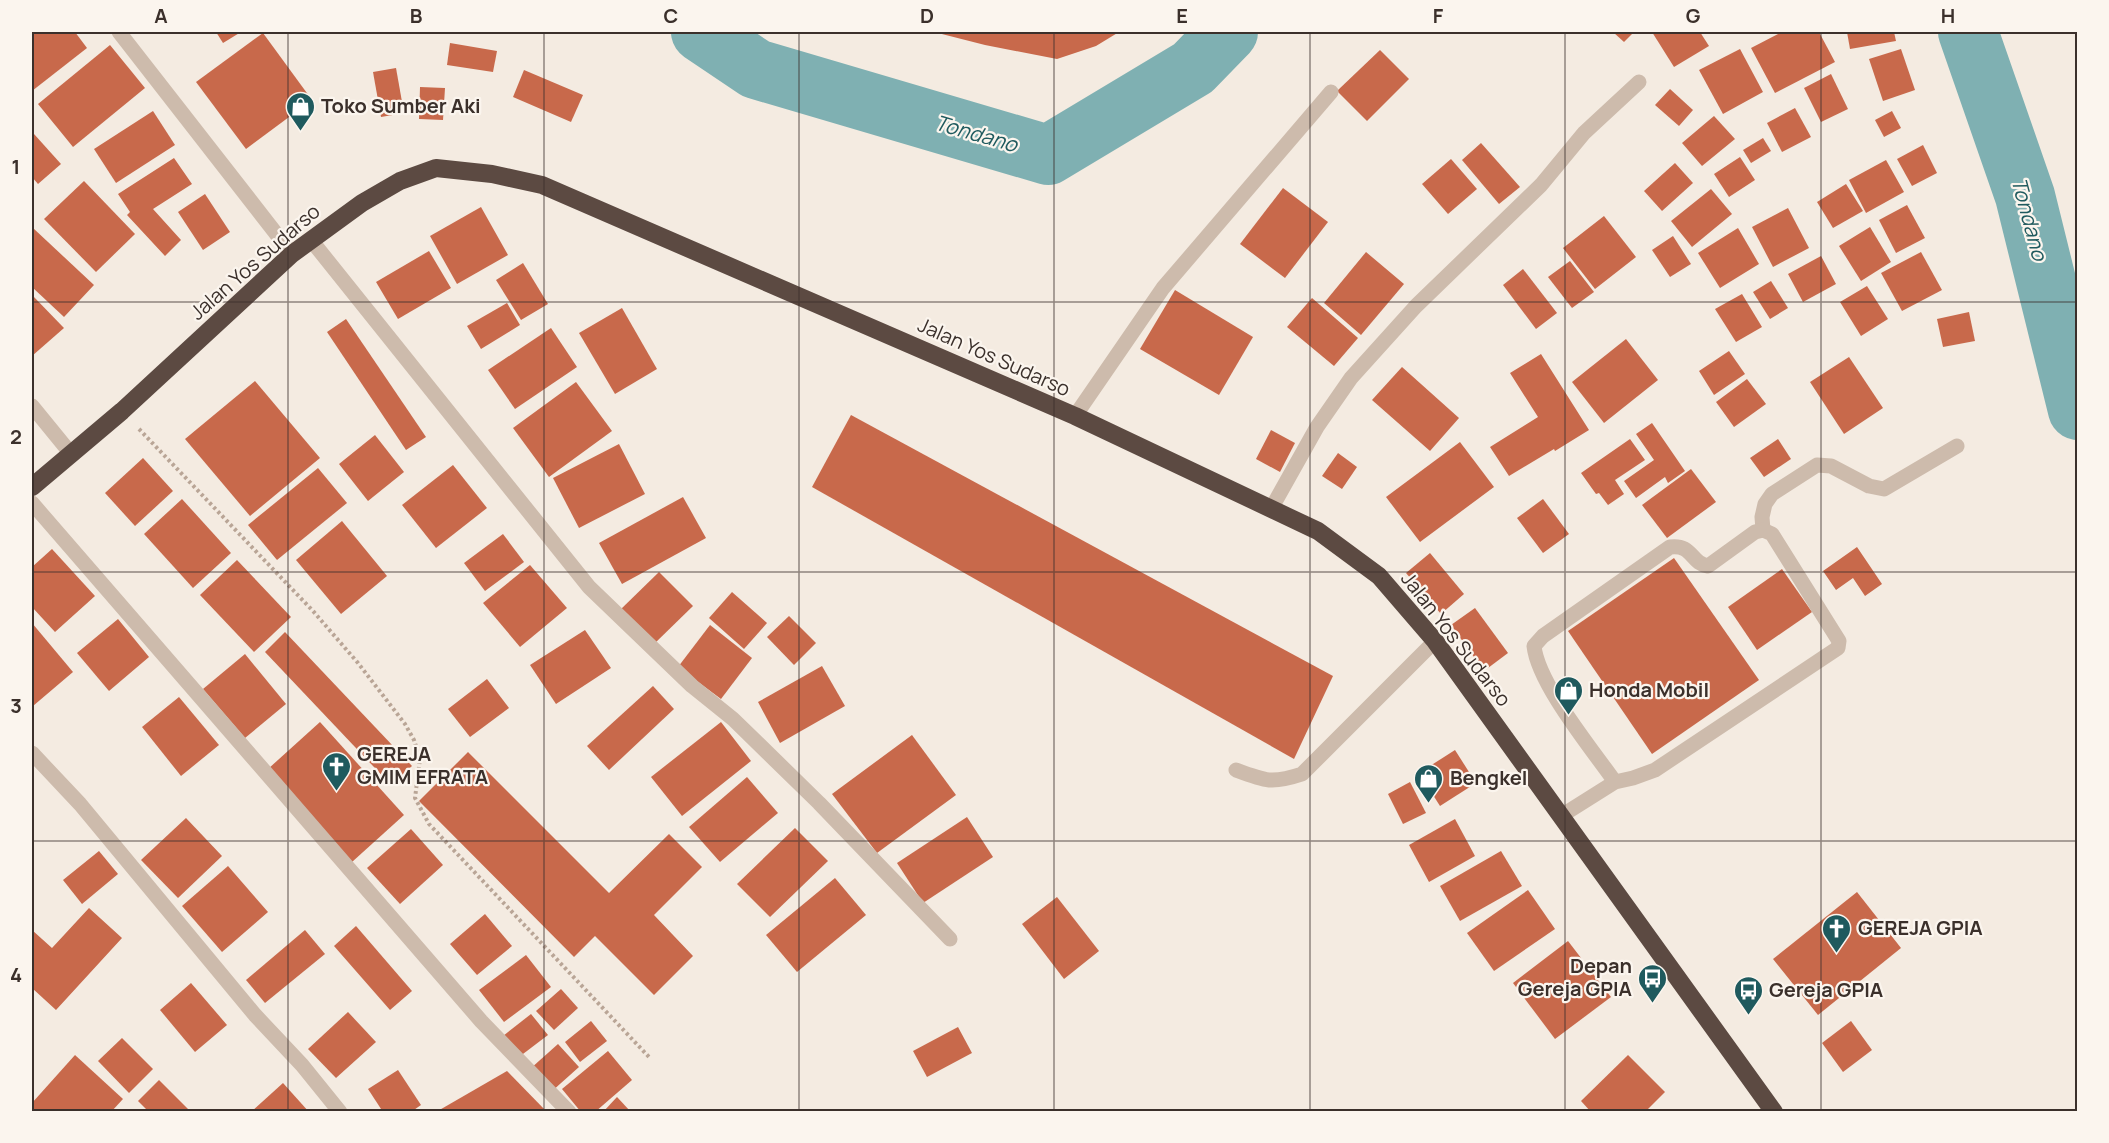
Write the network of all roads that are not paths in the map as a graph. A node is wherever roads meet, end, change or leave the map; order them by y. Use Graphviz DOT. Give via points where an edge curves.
graph roads {
  1 [pos="118,32"];
  2 [pos="1639,81"];
  3 [pos="1331,92"];
  4 [pos="311,240"];
  5 [pos="292,254"];
  6 [pos="32,406"];
  7 [pos="1075,416"];
  8 [pos="1957,446"];
  9 [pos="72,455"];
  10 [pos="32,487"];
  11 [pos="32,503"];
  12 [pos="1270,509"];
  13 [pos="1763,530"];
  14 [pos="1435,641"];
  15 [pos="32,753"];
  16 [pos="1236,770"];
  17 [pos="1615,782"];
  18 [pos="1561,816"];
  19 [pos="950,939"];
  20 [pos="339,1112"];
  21 [pos="569,1112"];
  22 [pos="1774,1112"];
  1 -- 5 [label="street"];
  2 -- 12 [label="street" via="1584,133 1541,185 1416,306 1351,378 1317,427"];
  3 -- 7 [label="street" via="1163,288"];
  4 -- 5 [label="highway, Jalan Yos Sudarso"];
  4 -- 7 [label="highway, Jalan Yos Sudarso" via="400,181 436,168 542,185"];
  4 -- 19 [label="street" via="589,587 692,686 733,719"];
  5 -- 9 [label="highway, Jalan Yos Sudarso"];
  6 -- 9 [label="street"];
  7 -- 12 [label="highway, Jalan Yos Sudarso"];
  8 -- 13 [label="street" via="1884,489 1869,486 1831,466 1817,465 1772,494 1765,504"];
  9 -- 10 [label="highway, Jalan Yos Sudarso"];
  11 -- 21 [label="street" via="481,1021"];
  12 -- 14 [label="highway, Jalan Yos Sudarso" via="1318,531 1379,576"];
  13 -- 17 [label="street" via="1772,534 1839,641 1838,648 1655,770"];
  13 -- 17 [label="street" via="1708,566 1701,565 1686,549 1670,547 1534,646 1536,659 1553,693"];
  14 -- 16 [label="street" via="1302,774 1280,781"];
  14 -- 18 [label="highway, Jalan Yos Sudarso"];
  15 -- 20 [label="street" via="80,804"];
  17 -- 18 [label="street"];
  18 -- 22 [label="highway, Jalan Yos Sudarso"];
}
